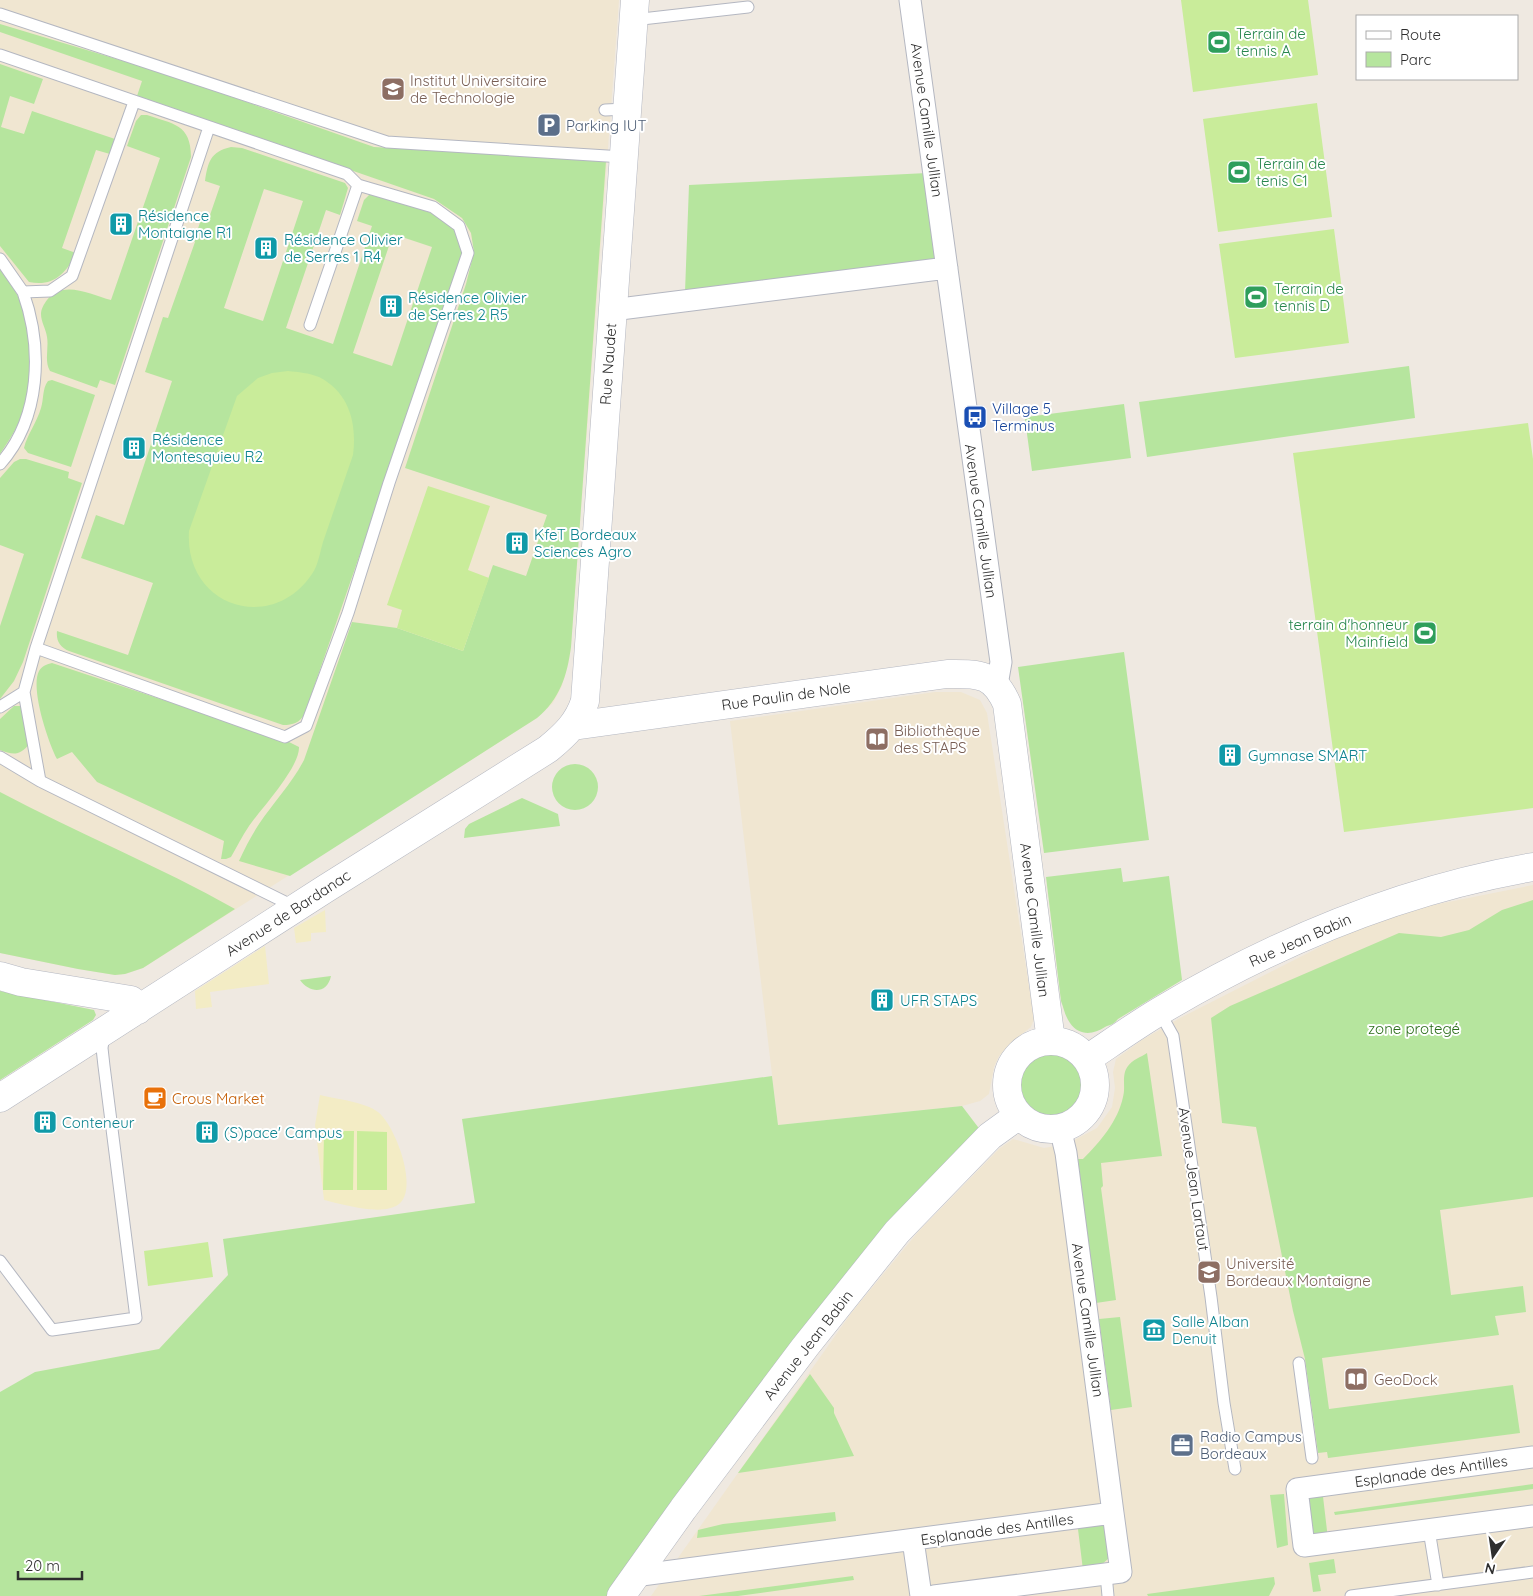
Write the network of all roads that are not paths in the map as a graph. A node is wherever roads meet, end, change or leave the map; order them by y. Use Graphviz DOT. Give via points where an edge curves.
graph roads {
  1 [pos="910,0"];
  2 [pos="748,8"];
  3 [pos="634,10"];
  4 [pos="0,14"];
  5 [pos="0,55"];
  6 [pos="134,102"];
  7 [pos="209,127"];
  8 [pos="623,157"];
  9 [pos="358,186"];
  10 [pos="0,259"];
  11 [pos="947,268"];
  12 [pos="23,292"];
  13 [pos="612,310"];
  14 [pos="310,325"];
  15 [pos="0,464"];
  16 [pos="36,648"];
  17 [pos="997,685"];
  18 [pos="24,692"];
  19 [pos="0,707"];
  20 [pos="573,726"];
  21 [pos="0,758"];
  22 [pos="40,781"];
  23 [pos="1533,867"];
  24 [pos="296,908"];
  25 [pos="0,976"];
  26 [pos="138,1010"];
  27 [pos="1159,1011"];
  28 [pos="104,1032"];
  29 [pos="1050,1040"];
  30 [pos="1087,1059"];
  31 [pos="0,1098"];
  32 [pos="1019,1115"];
  33 [pos="1060,1128"];
  34 [pos="0,1261"];
  35 [pos="1299,1363"];
  36 [pos="1533,1457"];
  37 [pos="1312,1458"];
  38 [pos="1235,1469"];
  39 [pos="1113,1513"];
  40 [pos="1533,1516"];
  41 [pos="1430,1530"];
  42 [pos="913,1540"];
  43 [pos="1533,1572"];
  44 [pos="1106,1574"];
  45 [pos="1438,1585"];
  46 [pos="628,1586"];
  47 [pos="921,1596"];
  48 [pos="934,1596"];
  49 [pos="1108,1596"];
  50 [pos="1351,1596"];
  1 -- 11 [label="street, Avenue Camille Jullian"];
  2 -- 3 [label="lane"];
  3 -- 8 [label="street, Rue Naudet" via="616,110"];
  4 -- 8 [label="lane" via="387,142"];
  5 -- 6 [label="lane"];
  6 -- 7 [label="lane"];
  6 -- 12 [label="lane" via="72,276 50,291"];
  7 -- 9 [label="lane" via="347,174"];
  7 -- 16 [label="lane"];
  8 -- 13 [label="street, Rue Naudet"];
  9 -- 14 [label="lane"];
  9 -- 16 [label="lane" via="433,206 458,226 468,253 348,613 306,726 285,737"];
  10 -- 12 [label="lane"];
  11 -- 13 [label="street"];
  11 -- 17 [label="street, Avenue Camille Jullian" via="1001,662"];
  12 -- 15 [label="lane" via="33,326 36,356 33,388 29,414"];
  13 -- 20 [label="street, Rue Naudet" via="584,701"];
  16 -- 18 [label="lane"];
  17 -- 20 [label="street, Rue Paulin de Nole" via="986,677 947,674"];
  17 -- 29 [label="street, Avenue Camille Jullian" via="1007,704"];
  18 -- 19 [label="lane"];
  18 -- 22 [label="lane"];
  20 -- 24 [label="street, Avenue de Bardanac" via="548,749"];
  21 -- 22 [label="lane"];
  22 -- 24 [label="lane"];
  23 -- 27 [label="street, Rue Jean Babin" via="1438,888 1333,924 1282,945"];
  24 -- 26 [label="street, Avenue de Bardanac"];
  25 -- 26 [label="street" via="131,1000"];
  26 -- 28 [label="street, Avenue de Bardanac"];
  27 -- 30 [label="street, Rue Jean Babin"];
  27 -- 38 [label="lane, Avenue Jean Lartaut" via="1172,1036"];
  28 -- 31 [label="street, Avenue de Bardanac"];
  28 -- 34 [label="lane" via="104,1066 136,1318 52,1330"];
  29 -- 30 [label="street" via="1077,1049"];
  29 -- 32 [label="street" via="1027,1048 1010,1067 1007,1092"];
  30 -- 33 [label="street" via="1095,1086 1092,1100 1084,1113"];
  32 -- 33 [label="street" via="1031,1124"];
  32 -- 46 [label="street, Avenue Jean Babin" via="990,1136 897,1232 805,1347"];
  33 -- 39 [label="street, Avenue Camille Jullian" via="1066,1153"];
  35 -- 37 [label="lane"];
  36 -- 41 [label="street, Esplanade des Antilles" via="1297,1489 1304,1546"];
  39 -- 42 [label="street, Esplanade des Antilles"];
  39 -- 44 [label="street" via="1121,1572"];
  40 -- 41 [label="street"];
  41 -- 45 [label="lane"];
  42 -- 46 [label="street, Esplanade des Antilles"];
  42 -- 47 [label="street"];
  43 -- 45 [label="lane"];
  44 -- 48 [label="street"];
  44 -- 49 [label="lane"];
  45 -- 50 [label="lane"];
}
